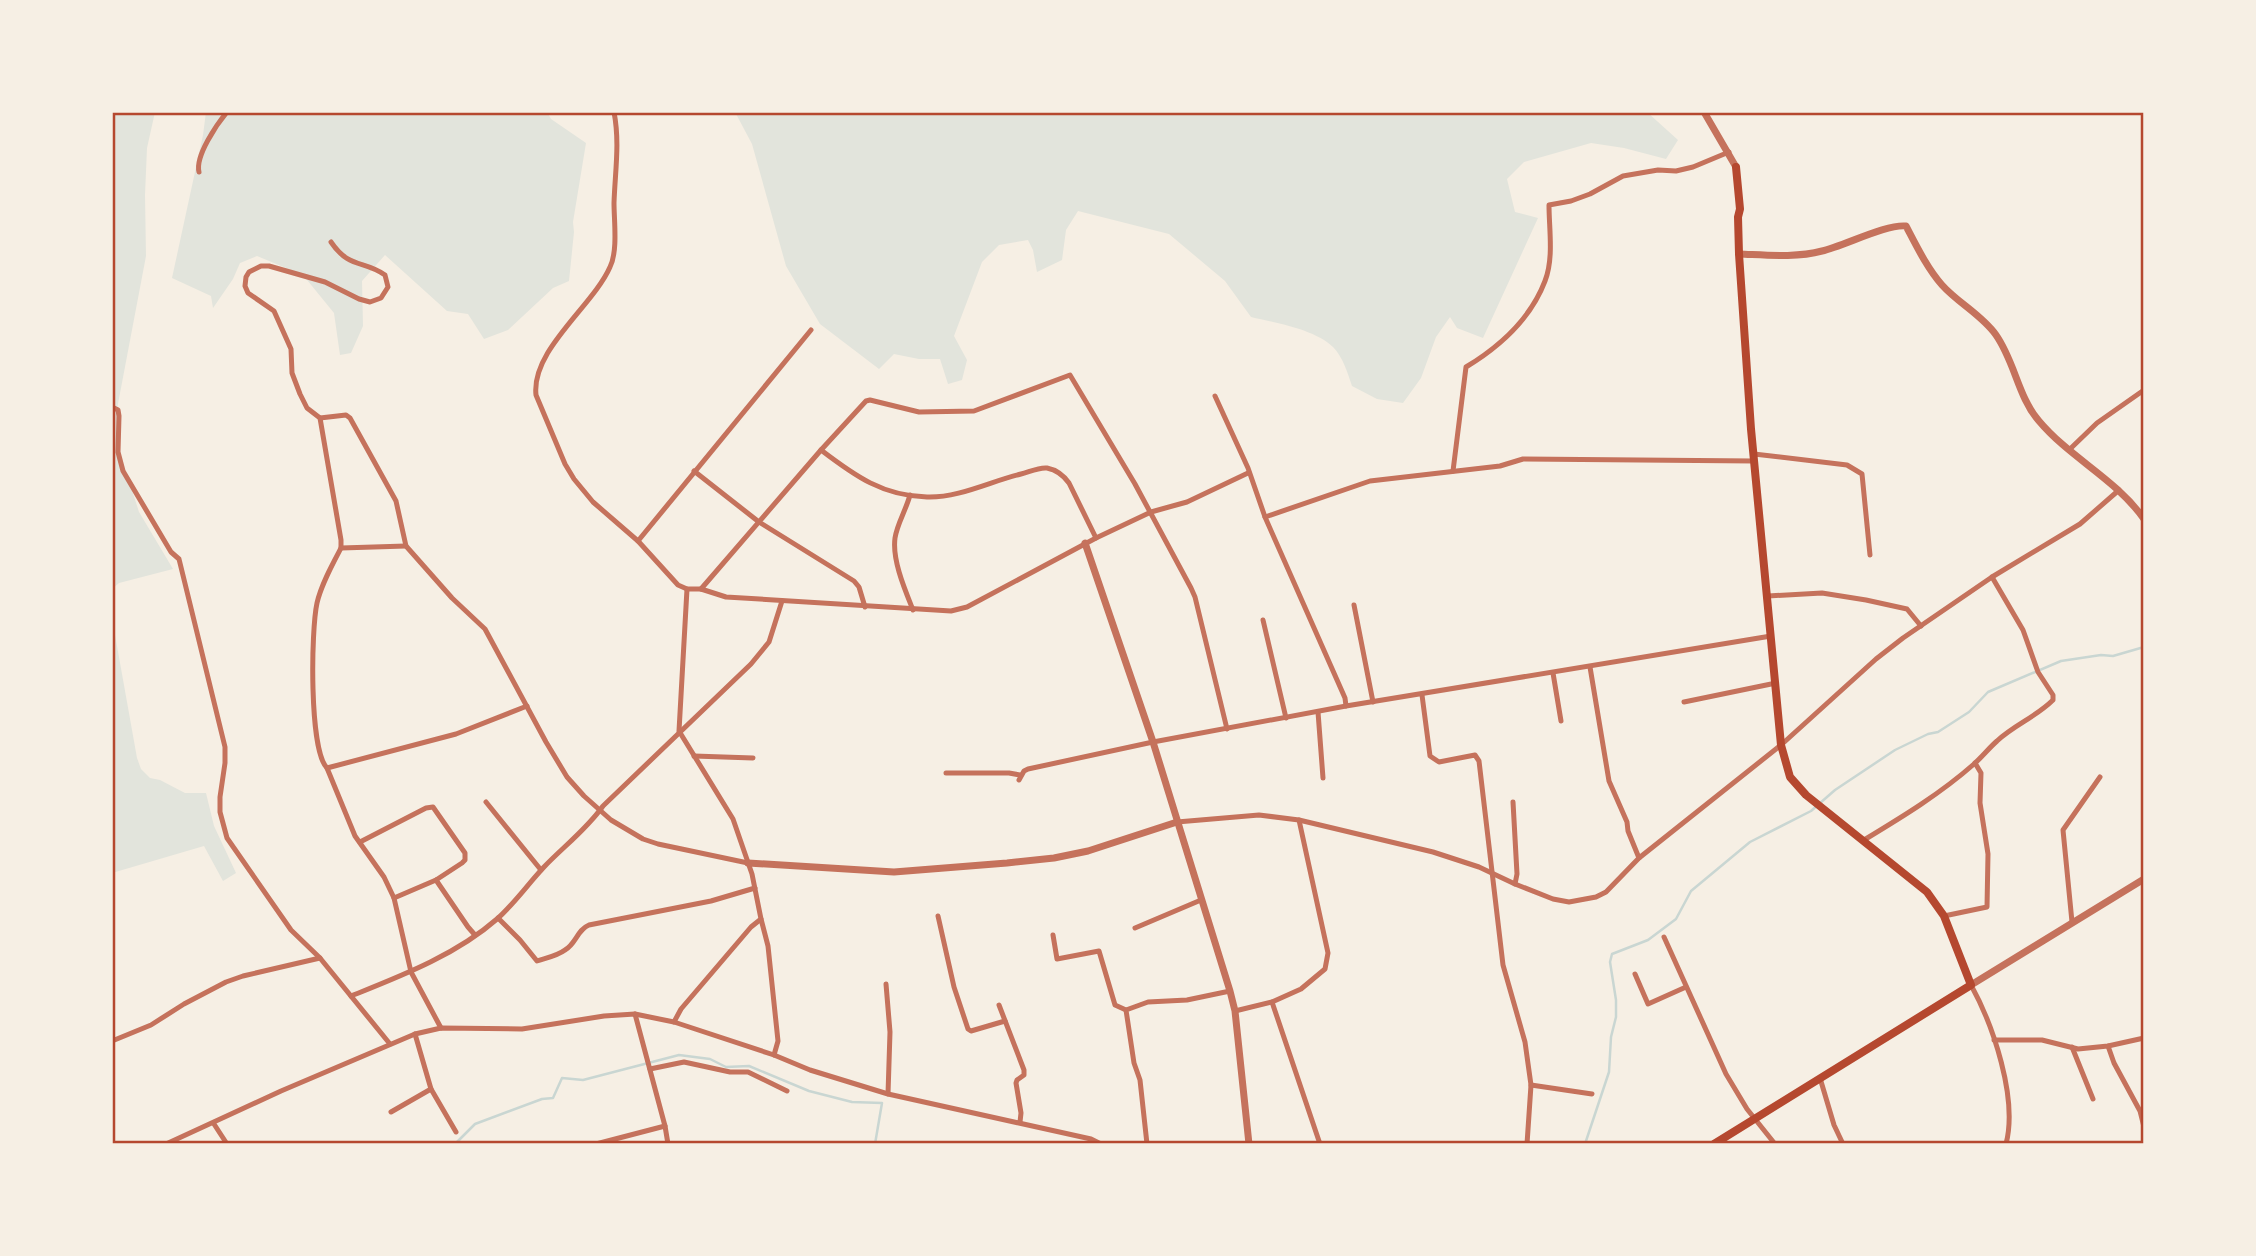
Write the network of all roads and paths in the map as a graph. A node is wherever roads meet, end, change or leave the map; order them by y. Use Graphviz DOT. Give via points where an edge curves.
graph roads {
  1 [pos="227,112"];
  2 [pos="614,112"];
  3 [pos="1704,112"];
  4 [pos="1729,152"];
  5 [pos="1735,167"];
  6 [pos="199,172"];
  7 [pos="331,242"];
  8 [pos="1740,254"];
  9 [pos="811,330"];
  10 [pos="2144,390"];
  11 [pos="1215,396"];
  12 [pos="112,407"];
  13 [pos="320,418"];
  14 [pos="821,450"];
  15 [pos="2069,450"];
  16 [pos="1754,457"];
  17 [pos="694,471"];
  18 [pos="1453,471"];
  19 [pos="1248,473"];
  20 [pos="2119,490"];
  21 [pos="910,495"];
  22 [pos="1151,512"];
  23 [pos="1265,517"];
  24 [pos="2144,519"];
  25 [pos="759,522"];
  26 [pos="1096,538"];
  27 [pos="638,541"];
  28 [pos="1085,543"];
  29 [pos="406,546"];
  30 [pos="341,548"];
  31 [pos="1870,555"];
  32 [pos="1992,578"];
  33 [pos="687,589"];
  34 [pos="701,589"];
  35 [pos="1768,596"];
  36 [pos="782,601"];
  37 [pos="1354,605"];
  38 [pos="865,607"];
  39 [pos="913,610"];
  40 [pos="1263,620"];
  41 [pos="1921,626"];
  42 [pos="1771,636"];
  43 [pos="1590,667"];
  44 [pos="1553,673"];
  45 [pos="1776,683"];
  46 [pos="1422,695"];
  47 [pos="1373,702"];
  48 [pos="1684,702"];
  49 [pos="527,706"];
  50 [pos="1346,706"];
  51 [pos="1318,712"];
  52 [pos="1286,718"];
  53 [pos="1561,722"];
  54 [pos="1227,729"];
  55 [pos="679,731"];
  56 [pos="1153,742"];
  57 [pos="1781,746"];
  58 [pos="694,756"];
  59 [pos="753,758"];
  60 [pos="1975,763"];
  61 [pos="327,768"];
  62 [pos="946,773"];
  63 [pos="2099,777"];
  64 [pos="1323,778"];
  65 [pos="486,802"];
  66 [pos="1513,802"];
  67 [pos="600,810"];
  68 [pos="1299,820"];
  69 [pos="1177,822"];
  70 [pos="1864,841"];
  71 [pos="360,842"];
  72 [pos="1639,858"];
  73 [pos="748,863"];
  74 [pos="541,870"];
  75 [pos="1491,874"];
  76 [pos="2144,879"];
  77 [pos="436,880"];
  78 [pos="1515,884"];
  79 [pos="755,888"];
  80 [pos="394,898"];
  81 [pos="1201,900"];
  82 [pos="938,916"];
  83 [pos="1944,916"];
  84 [pos="498,918"];
  85 [pos="761,919"];
  86 [pos="2072,922"];
  87 [pos="1135,928"];
  88 [pos="475,935"];
  89 [pos="1053,935"];
  90 [pos="1664,937"];
  91 [pos="320,958"];
  92 [pos="411,971"];
  93 [pos="1635,974"];
  94 [pos="886,984"];
  95 [pos="1971,985"];
  96 [pos="1686,987"];
  97 [pos="1230,991"];
  98 [pos="351,996"];
  99 [pos="1272,1002"];
  100 [pos="999,1005"];
  101 [pos="1126,1010"];
  102 [pos="1235,1011"];
  103 [pos="635,1014"];
  104 [pos="1005,1021"];
  105 [pos="674,1023"];
  106 [pos="441,1028"];
  107 [pos="415,1034"];
  108 [pos="2144,1038"];
  109 [pos="1994,1040"];
  110 [pos="112,1041"];
  111 [pos="390,1044"];
  112 [pos="2108,1046"];
  113 [pos="2072,1047"];
  114 [pos="774,1055"];
  115 [pos="650,1069"];
  116 [pos="1820,1078"];
  117 [pos="1531,1085"];
  118 [pos="431,1089"];
  119 [pos="787,1091"];
  120 [pos="888,1094"];
  121 [pos="1592,1094"];
  122 [pos="2093,1099"];
  123 [pos="391,1112"];
  124 [pos="1754,1119"];
  125 [pos="1020,1122"];
  126 [pos="214,1124"];
  127 [pos="666,1126"];
  128 [pos="2144,1127"];
  129 [pos="456,1132"];
  130 [pos="166,1144"];
  131 [pos="228,1144"];
  132 [pos="596,1144"];
  133 [pos="668,1144"];
  134 [pos="1101,1144"];
  135 [pos="1147,1144"];
  136 [pos="1250,1144"];
  137 [pos="1320,1144"];
  138 [pos="1527,1144"];
  139 [pos="1713,1144"];
  140 [pos="1775,1144"];
  141 [pos="1843,1144"];
  142 [pos="2006,1144"];
  1 -- 6 [label="street" via="205,148"];
  2 -- 27 [label="street" via="618,149 613,258 552,346 536,395 574,479"];
  3 -- 4 [label="street"];
  4 -- 5 [label="street"];
  4 -- 18 [label="street" via="1676,172 1623,176 1590,194 1549,205 1546,280 1503,340 1466,367"];
  5 -- 8 [label="main road"];
  7 -- 13 [label="street" via="351,262 386,275 388,287 382,298 359,299 325,282 269,266 249,272 244,286 274,311 291,349 292,373 300,394 307,408"];
  8 -- 15 [label="street" via="1821,251 1906,226 1940,283 1995,334 2030,409"];
  8 -- 16 [label="main road"];
  9 -- 17 [label="street"];
  10 -- 15 [label="street" via="2097,423"];
  11 -- 19 [label="street"];
  12 -- 91 [label="street" via="118,410 123,471 179,559 225,747 220,812 227,838 291,930"];
  13 -- 29 [label="street" via="350,418 396,501"];
  13 -- 30 [label="street"];
  14 -- 21 [label="street" via="863,481"];
  14 -- 22 [label="street" via="866,401 919,412 974,411 1070,375"];
  14 -- 25 [label="street"];
  15 -- 20 [label="street"];
  16 -- 18 [label="street" via="1523,459 1500,467"];
  16 -- 31 [label="street" via="1847,465 1862,474"];
  16 -- 35 [label="main road"];
  17 -- 25 [label="street"];
  17 -- 27 [label="street"];
  18 -- 23 [label="street" via="1370,481"];
  19 -- 22 [label="street" via="1187,502"];
  19 -- 23 [label="street"];
  20 -- 24 [label="street"];
  20 -- 32 [label="street" via="2080,524"];
  21 -- 26 [label="street" via="945,495 1048,468 1069,483"];
  21 -- 39 [label="street" via="895,545"];
  22 -- 26 [label="street"];
  22 -- 54 [label="street" via="1195,597"];
  23 -- 50 [label="street"];
  25 -- 34 [label="street"];
  25 -- 38 [label="street" via="854,581"];
  26 -- 28 [label="street"];
  27 -- 33 [label="street" via="674,582"];
  28 -- 39 [label="street" via="967,607"];
  28 -- 56 [label="street"];
  29 -- 30 [label="street"];
  29 -- 49 [label="street" via="485,629"];
  30 -- 61 [label="street" via="320,595 314,634 314,716 321,759"];
  32 -- 41 [label="street"];
  32 -- 60 [label="street" via="2023,631 2053,700 1996,741"];
  33 -- 34 [label="street"];
  33 -- 55 [label="street"];
  34 -- 36 [label="street" via="726,597"];
  35 -- 41 [label="street" via="1822,593 1866,600 1907,609"];
  35 -- 42 [label="main road"];
  36 -- 38 [label="street"];
  36 -- 55 [label="street" via="769,642"];
  37 -- 47 [label="street"];
  38 -- 39 [label="street"];
  40 -- 52 [label="street"];
  41 -- 57 [label="street" via="1876,659"];
  42 -- 43 [label="street"];
  42 -- 45 [label="main road"];
  43 -- 44 [label="street"];
  43 -- 72 [label="street" via="1609,781"];
  44 -- 46 [label="street"];
  44 -- 53 [label="street"];
  45 -- 48 [label="street"];
  45 -- 57 [label="main road"];
  46 -- 47 [label="street"];
  46 -- 75 [label="street" via="1430,756 1439,762 1475,755 1479,761"];
  47 -- 50 [label="street"];
  49 -- 61 [label="street" via="456,734"];
  49 -- 67 [label="street" via="567,776"];
  50 -- 51 [label="street"];
  51 -- 52 [label="street"];
  51 -- 64 [label="street"];
  52 -- 54 [label="street"];
  54 -- 56 [label="street"];
  55 -- 58 [label="street"];
  55 -- 67 [label="street"];
  56 -- 62 [label="street" via="1028,769 1019,777"];
  56 -- 69 [label="street"];
  57 -- 70 [label="main road" via="1797,786"];
  57 -- 72 [label="street"];
  58 -- 59 [label="street"];
  58 -- 73 [label="street" via="733,819"];
  60 -- 70 [label="street"];
  60 -- 83 [label="street" via="1981,773 1980,803 1988,854 1987,907"];
  61 -- 71 [label="street"];
  63 -- 86 [label="street" via="2063,830"];
  65 -- 74 [label="street"];
  66 -- 78 [label="street"];
  67 -- 73 [label="street" via="643,839"];
  67 -- 74 [label="street"];
  68 -- 69 [label="street" via="1259,815"];
  68 -- 75 [label="street" via="1433,852"];
  68 -- 99 [label="street" via="1327,961 1325,969 1301,989"];
  69 -- 73 [label="street" via="1088,851 1007,863 894,872"];
  69 -- 81 [label="street"];
  70 -- 83 [label="main road" via="1927,892"];
  71 -- 77 [label="street" via="433,807 466,857"];
  71 -- 80 [label="street"];
  72 -- 78 [label="street" via="1606,892 1582,901 1553,900"];
  73 -- 79 [label="street"];
  74 -- 84 [label="street"];
  75 -- 78 [label="street"];
  75 -- 117 [label="street" via="1503,965 1525,1042"];
  76 -- 86 [label="street"];
  77 -- 80 [label="street"];
  77 -- 88 [label="street"];
  79 -- 84 [label="street" via="589,925 566,950 537,961"];
  79 -- 85 [label="street"];
  80 -- 92 [label="street"];
  81 -- 87 [label="street"];
  81 -- 97 [label="street"];
  82 -- 104 [label="street" via="968,1029"];
  83 -- 95 [label="main road"];
  84 -- 88 [label="street"];
  85 -- 105 [label="street" via="681,1009"];
  85 -- 114 [label="street" via="778,1041"];
  86 -- 95 [label="street"];
  88 -- 92 [label="street"];
  89 -- 101 [label="street" via="1057,959 1100,951 1115,1005"];
  90 -- 96 [label="street"];
  91 -- 98 [label="street"];
  91 -- 110 [label="street" via="226,982 151,1025"];
  92 -- 98 [label="street"];
  92 -- 106 [label="street"];
  93 -- 96 [label="street" via="1648,1004"];
  94 -- 120 [label="street"];
  95 -- 109 [label="street"];
  95 -- 116 [label="main road"];
  96 -- 124 [label="street"];
  97 -- 101 [label="street" via="1148,1002"];
  97 -- 102 [label="street"];
  98 -- 111 [label="street"];
  99 -- 102 [label="street"];
  99 -- 137 [label="street"];
  100 -- 104 [label="street"];
  101 -- 135 [label="street"];
  102 -- 136 [label="street"];
  103 -- 105 [label="street"];
  103 -- 106 [label="street" via="522,1028"];
  103 -- 115 [label="street"];
  104 -- 125 [label="street" via="1024,1070 1016,1083"];
  105 -- 114 [label="street"];
  106 -- 107 [label="street"];
  107 -- 111 [label="street"];
  107 -- 118 [label="street"];
  108 -- 112 [label="street"];
  109 -- 113 [label="street" via="2042,1040"];
  109 -- 142 [label="street" via="2010,1107"];
  111 -- 126 [label="street"];
  112 -- 113 [label="street"];
  112 -- 128 [label="street"];
  113 -- 122 [label="street"];
  114 -- 120 [label="street"];
  115 -- 119 [label="street" via="684,1062 748,1072"];
  115 -- 127 [label="street"];
  116 -- 124 [label="main road"];
  116 -- 141 [label="street"];
  117 -- 121 [label="street"];
  117 -- 138 [label="street"];
  118 -- 123 [label="street"];
  118 -- 129 [label="street"];
  120 -- 125 [label="street"];
  124 -- 139 [label="main road"];
  124 -- 140 [label="street"];
  125 -- 134 [label="street"];
  126 -- 130 [label="street"];
  126 -- 131 [label="street"];
  127 -- 132 [label="street"];
  127 -- 133 [label="street"];
}
